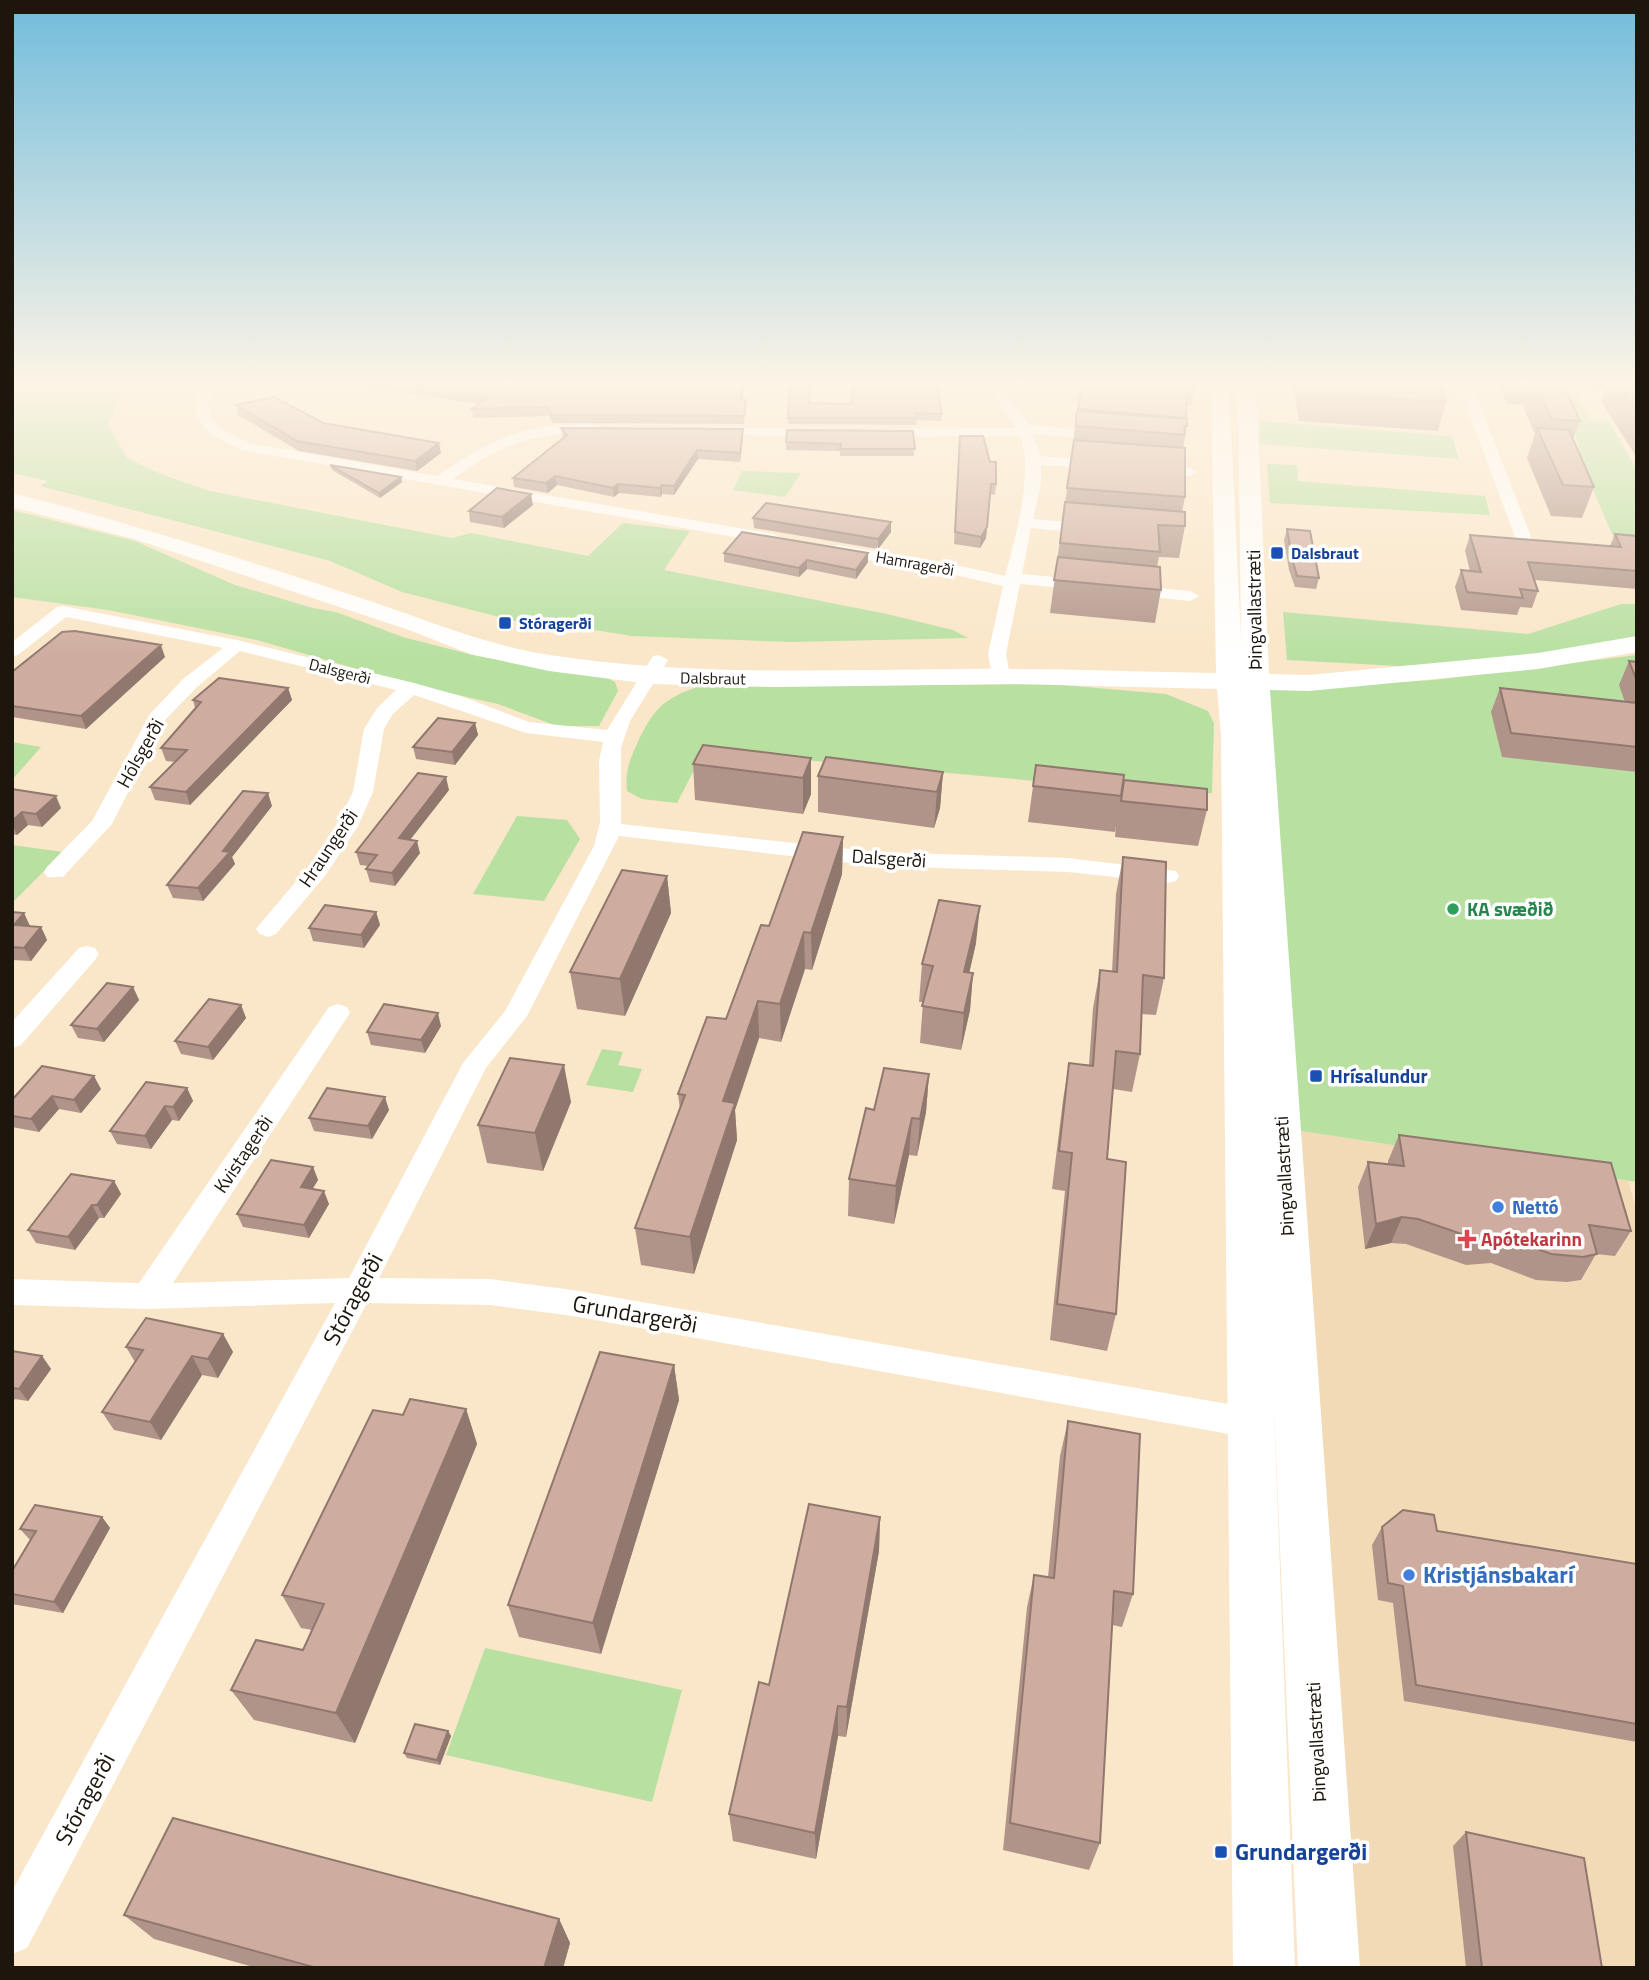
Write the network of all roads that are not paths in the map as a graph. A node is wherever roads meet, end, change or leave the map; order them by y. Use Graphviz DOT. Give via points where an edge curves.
graph roads {
  1 [pos="406,476"];
  2 [pos="446,476"];
  3 [pos="1032,476"];
  4 [pos="1227,476"];
  5 [pos="1245,476"];
  6 [pos="1500,476"];
  7 [pos="438,482"];
  8 [pos="12,500"];
  9 [pos="1024,523"];
  10 [pos="1106,530"];
  11 [pos="783,540"];
  12 [pos="1525,542"];
  13 [pos="824,547"];
  14 [pos="1011,581"];
  15 [pos="1190,596"];
  16 [pos="1637,644"];
  17 [pos="237,645"];
  18 [pos="12,651"];
  19 [pos="654,668"];
  20 [pos="1000,669"];
  21 [pos="1242,674"];
  22 [pos="1105,677"];
  23 [pos="410,688"];
  24 [pos="1235,736"];
  25 [pos="614,737"];
  26 [pos="611,829"];
  27 [pos="55,872"];
  28 [pos="1168,876"];
  29 [pos="268,929"];
  30 [pos="87,954"];
  31 [pos="338,1013"];
  32 [pos="12,1039"];
  33 [pos="358,1290"];
  34 [pos="12,1292"];
  35 [pos="147,1296"];
  36 [pos="1251,1430"];
  37 [pos="1299,1447"];
  38 [pos="12,1933"];
  39 [pos="1264,1968"];
  40 [pos="1329,1968"];
  1 -- 7 [label="street"];
  2 -- 7 [label="street"];
  3 -- 9 [label="street"];
  4 -- 21 [label="main road, Þingvallastræti"];
  5 -- 21 [label="main road, Þingvallastræti"];
  6 -- 12 [label="street"];
  7 -- 11 [label="street"];
  8 -- 19 [label="main road, Dalsbraut" via="142,534 418,625"];
  9 -- 10 [label="street"];
  9 -- 14 [label="street"];
  13 -- 14 [label="street, Hamragerði"];
  14 -- 15 [label="street, Hamragerði"];
  14 -- 20 [label="street" via="997,654"];
  16 -- 21 [label="main road, Dalsbraut" via="1538,662 1309,683"];
  17 -- 18 [label="street, Dalsgerði" via="63,611"];
  17 -- 23 [label="street, Dalsgerði"];
  17 -- 27 [label="street, Hólsgerði" via="190,683 157,718 101,824"];
  19 -- 20 [label="main road, Dalsbraut" via="778,679"];
  19 -- 25 [label="street, Stóragerði"];
  20 -- 21 [label="main road, Dalsbraut"];
  20 -- 22 [label="main road, Dalsbraut"];
  21 -- 22 [label="main road, Dalsbraut"];
  21 -- 24 [label="main road, Þingvallastræti"];
  21 -- 37 [label="main road, Þingvallastræti"];
  22 -- 24 [label="main road" via="1154,684 1200,698 1214,707"];
  23 -- 25 [label="street, Dalsgerði" via="526,727"];
  23 -- 29 [label="street, Hraungerði" via="384,712 374,729 363,792 347,826 317,871"];
  24 -- 36 [label="main road, Þingvallastræti"];
  25 -- 26 [label="street, Stóragerði" via="608,761"];
  26 -- 28 [label="street, Dalsgerði" via="877,859 1068,865"];
  26 -- 33 [label="street, Stóragerði" via="515,1016 476,1063"];
  30 -- 32 [label="street"];
  31 -- 35 [label="street, Kvistagerði"];
  33 -- 35 [label="street, Grundargerði"];
  33 -- 36 [label="street, Grundargerði" via="490,1292 573,1303"];
  33 -- 38 [label="street, Stóragerði"];
  34 -- 35 [label="street, Grundargerði"];
  36 -- 37 [label="street, Grundargerði"];
  36 -- 39 [label="main road, Þingvallastræti"];
  37 -- 40 [label="main road, Þingvallastræti"];
}
